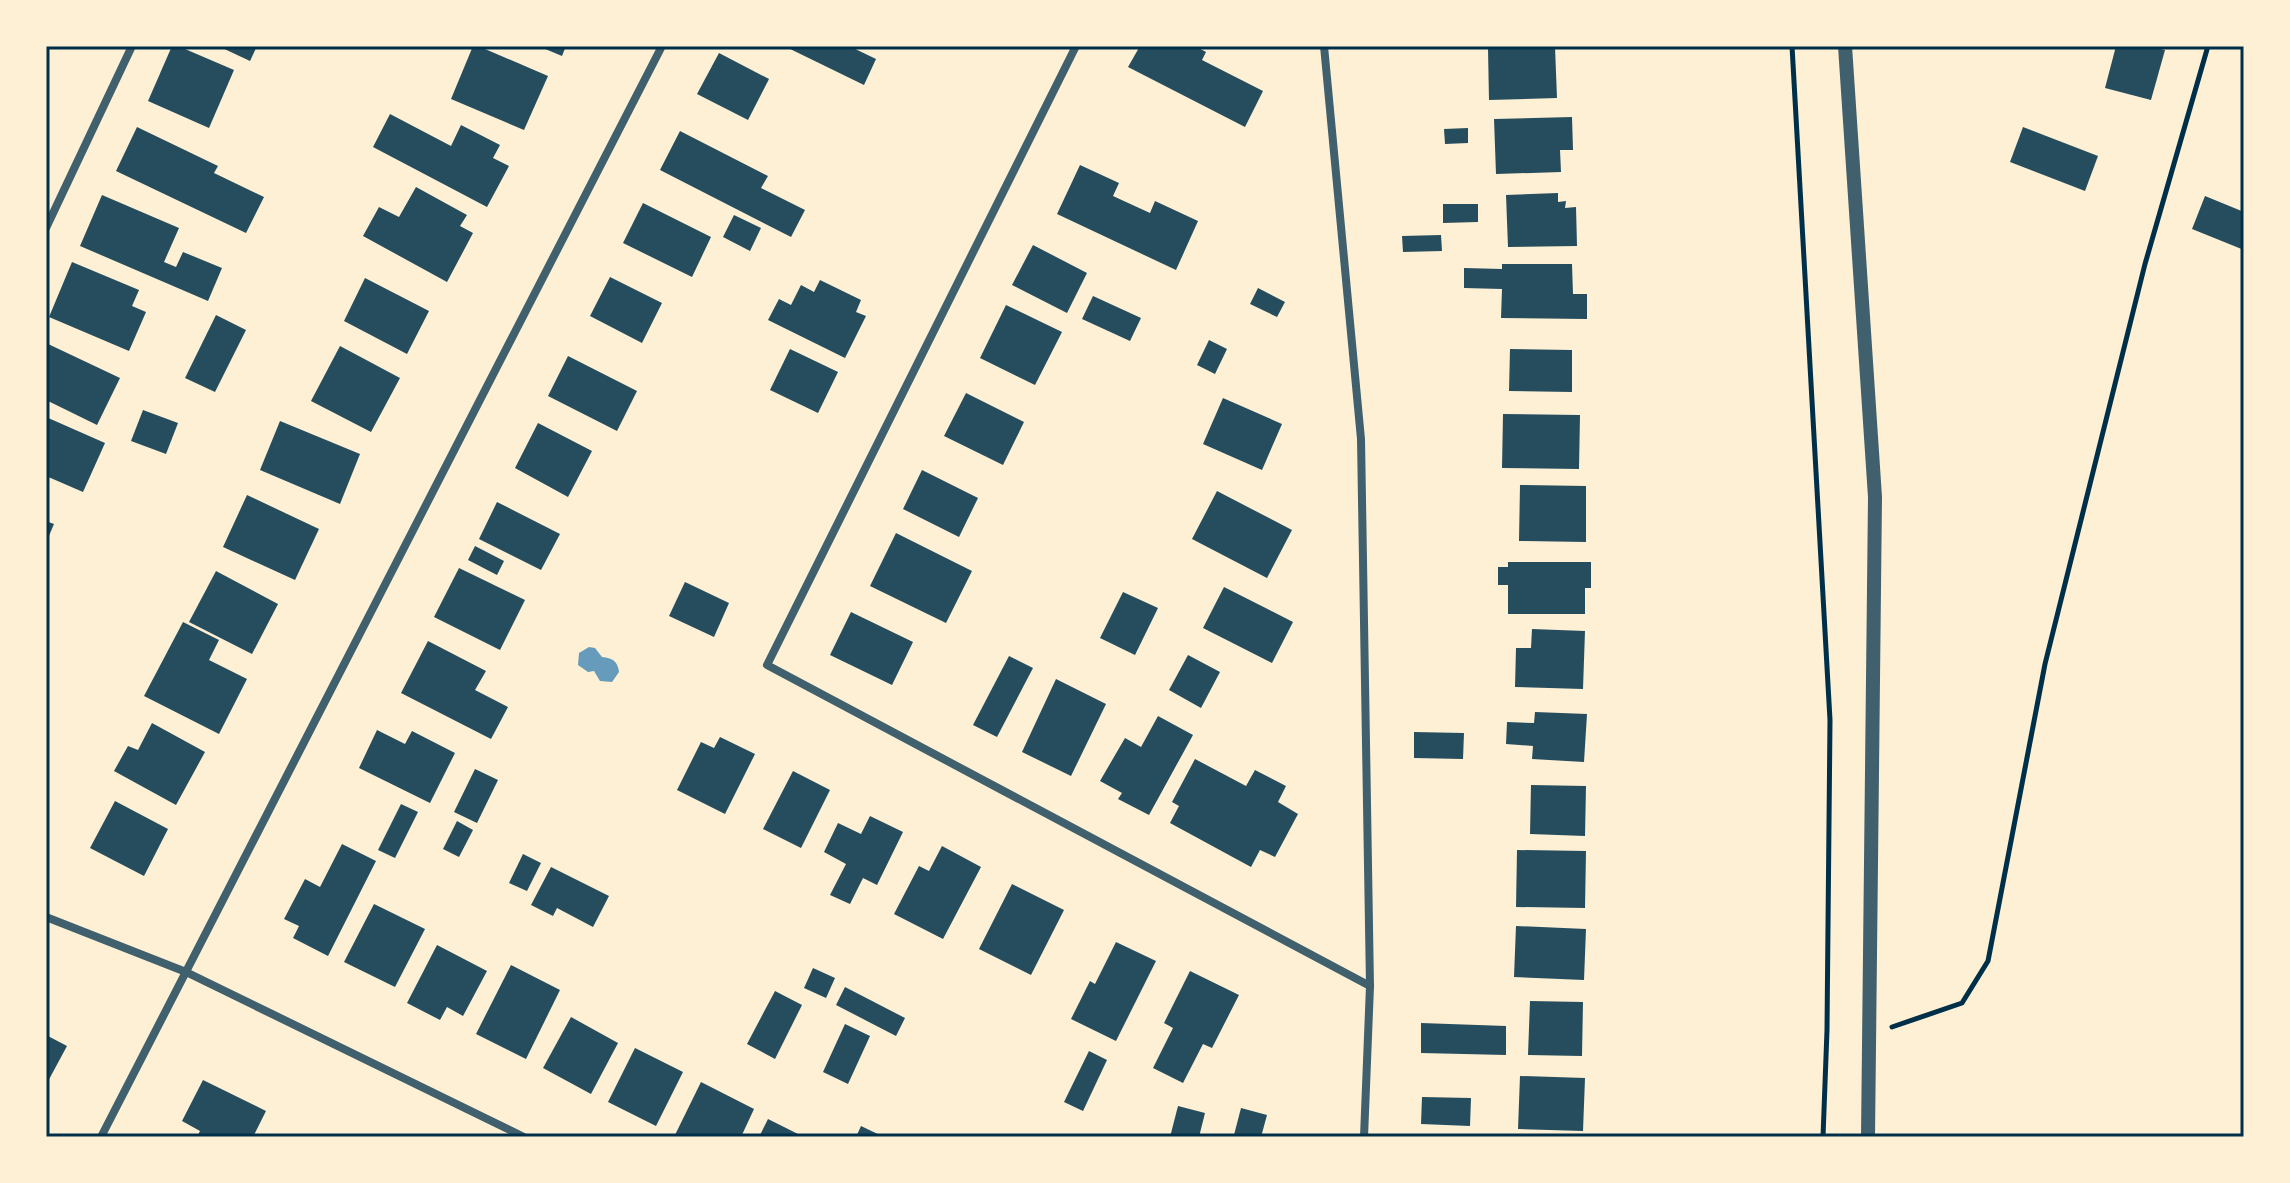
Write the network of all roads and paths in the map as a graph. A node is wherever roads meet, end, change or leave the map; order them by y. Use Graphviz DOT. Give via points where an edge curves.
graph roads {
  1 [pos="132,46"];
  2 [pos="662,46"];
  3 [pos="1076,46"];
  4 [pos="1324,46"];
  5 [pos="1792,46"];
  6 [pos="1845,46"];
  7 [pos="2208,46"];
  8 [pos="46,228"];
  9 [pos="46,917"];
  10 [pos="186,972"];
  11 [pos="1370,986"];
  12 [pos="1869,1035"];
  13 [pos="101,1137"];
  14 [pos="524,1137"];
  15 [pos="1364,1137"];
  16 [pos="1823,1137"];
  17 [pos="1868,1137"];
  1 -- 8 [label="street"];
  2 -- 10 [label="street"];
  3 -- 11 [label="street" via="767,665"];
  4 -- 11 [label="street" via="1361,439"];
  5 -- 16 [label="path" via="1830,720"];
  6 -- 12 [label="street" via="1875,497"];
  7 -- 12 [label="path" via="2145,264 2045,664 1988,961 1962,1003"];
  9 -- 10 [label="street"];
  10 -- 13 [label="street"];
  10 -- 14 [label="street"];
  11 -- 15 [label="street"];
  12 -- 17 [label="street"];
}
